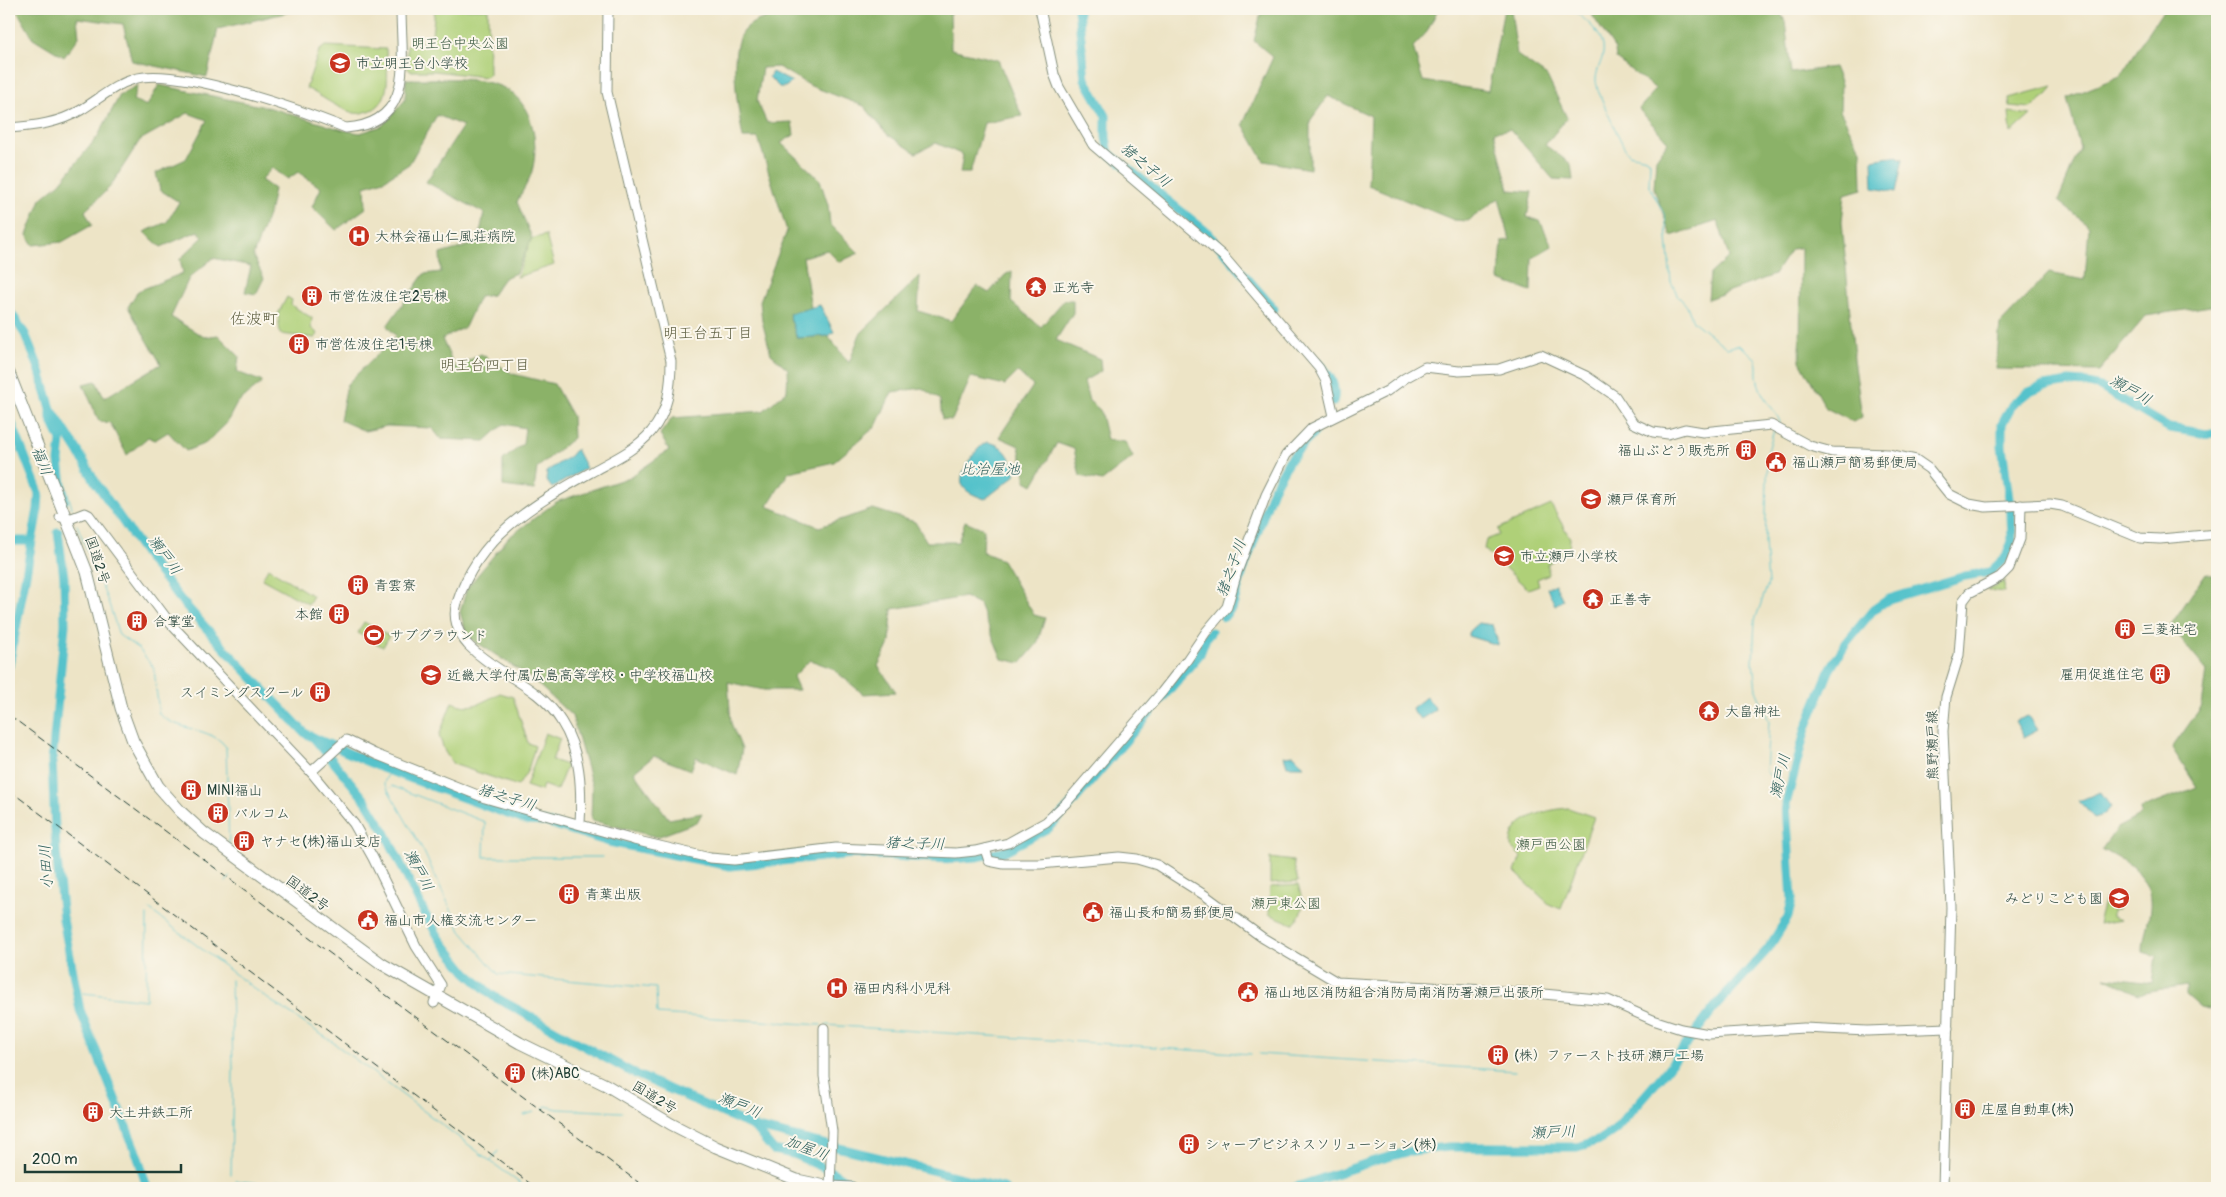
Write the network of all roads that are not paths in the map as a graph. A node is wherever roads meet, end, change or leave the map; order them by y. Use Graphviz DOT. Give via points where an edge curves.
graph roads {
  1 [pos="401,9"];
  2 [pos="608,9"];
  3 [pos="1040,9"];
  4 [pos="9,128"];
  5 [pos="9,373"];
  6 [pos="9,389"];
  7 [pos="1334,416"];
  8 [pos="2019,505"];
  9 [pos="63,517"];
  10 [pos="2217,534"];
  11 [pos="312,771"];
  12 [pos="580,824"];
  13 [pos="986,853"];
  14 [pos="435,999"];
  15 [pos="824,1028"];
  16 [pos="1948,1028"];
  17 [pos="830,1184"];
  18 [pos="802,1188"];
  19 [pos="848,1188"];
  20 [pos="852,1188"];
  21 [pos="1944,1188"];
  1 -- 4 [label="street" via="398,95 389,111 376,122 346,128 244,93 149,76 120,84 63,119"];
  2 -- 12 [label="street" via="607,92 671,361 670,395 652,431 634,448 544,499 505,529 472,565 455,613 467,644 540,697 554,710 567,731 579,768"];
  3 -- 7 [label="street" via="1059,87 1093,145 1223,256 1319,368 1326,381"];
  5 -- 9 [label="highway, 国道2号"];
  6 -- 9 [label="highway, 国道2号"];
  7 -- 8 [label="street" via="1380,395 1425,368 1458,371 1499,369 1541,355 1586,376 1615,396 1633,423 1653,432 1668,434 1685,429 1703,432 1751,426 1776,427 1802,442 1832,452 1888,454 1916,460 1929,469 1949,494 1966,503"];
  7 -- 13 [label="street" via="1306,433 1280,464 1243,555 1227,608 1177,673 1056,813 1027,834"];
  8 -- 10 [label="street" via="2062,506 2140,538"];
  8 -- 16 [label="street, 熊野瀬戸線" via="2020,539 2009,568 2000,577 1969,592 1963,601 1959,655 1946,697 1943,731 1951,907"];
  9 -- 11 [label="street" via="89,515 170,623"];
  9 -- 14 [label="highway, 国道2号" via="118,721 136,762 157,795 190,830 224,857 373,966"];
  11 -- 12 [label="street" via="346,740 485,798"];
  11 -- 14 [label="street" via="360,835 416,946 439,981 441,989"];
  12 -- 13 [label="street" via="724,860 827,849"];
  13 -- 16 [label="street" via="1004,864 1119,857 1156,865 1206,896 1263,938 1337,982 1608,1000 1630,1011 1705,1033 1804,1028 1867,1031"];
  14 -- 17 [label="highway, 国道2号" via="606,1085 704,1141 797,1180"];
  14 -- 18 [label="highway, 国道2号" via="525,1052 609,1092 694,1142"];
  15 -- 17 [label="street" via="824,1076 832,1130"];
  16 -- 21 [label="street, 熊野瀬戸線"];
  17 -- 19 [label="highway, 国道2号"];
  19 -- 20 [label="highway, 国道2号"];
}
